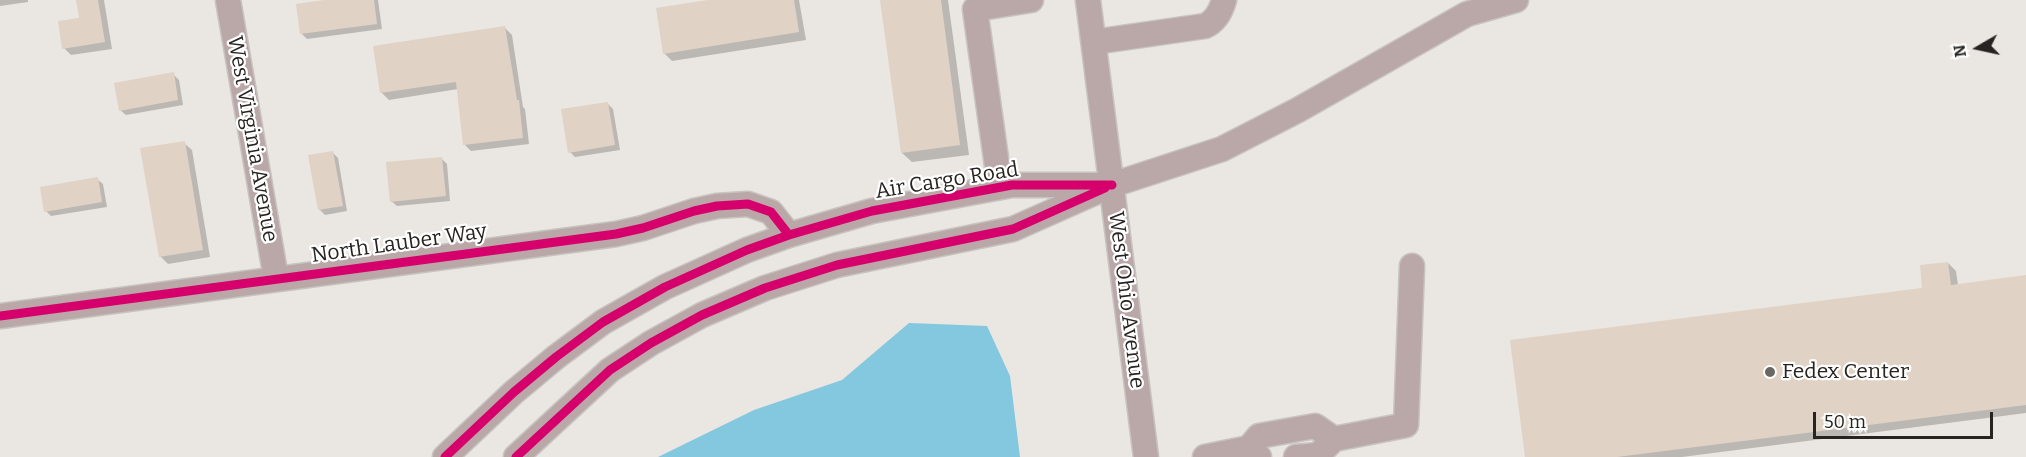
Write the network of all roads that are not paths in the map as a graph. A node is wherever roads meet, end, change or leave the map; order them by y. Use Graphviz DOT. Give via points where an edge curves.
graph roads {
  1 [pos="228,0"];
  2 [pos="1030,0"];
  3 [pos="1088,0"];
  4 [pos="1224,0"];
  5 [pos="1516,0"];
  6 [pos="1094,42"];
  7 [pos="1112,185"];
  8 [pos="999,188"];
  9 [pos="789,235"];
  10 [pos="1412,266"];
  11 [pos="276,278"];
  12 [pos="0,316"];
  13 [pos="1334,439"];
  14 [pos="1254,453"];
  15 [pos="445,457"];
  16 [pos="516,457"];
  17 [pos="1146,457"];
  18 [pos="1205,457"];
  19 [pos="1296,457"];
  1 -- 11 [label="street, West Virginia Avenue"];
  2 -- 8 [label="street" via="975,9"];
  3 -- 6 [label="street, West Ohio Avenue"];
  4 -- 6 [label="street" via="1218,15 1205,26"];
  5 -- 7 [label="street, Air Cargo Road" via="1467,14 1222,149"];
  6 -- 7 [label="street, West Ohio Avenue"];
  7 -- 8 [label="street, Air Cargo Road"];
  7 -- 16 [label="street, Air Cargo Road" via="1013,229 837,265 765,288 702,315 610,370"];
  7 -- 17 [label="street, West Ohio Avenue"];
  8 -- 9 [label="street, Air Cargo Road" via="872,211"];
  9 -- 11 [label="street, North Lauber Way" via="771,212 748,204 717,206 616,234"];
  9 -- 15 [label="street, Air Cargo Road" via="665,287 603,322 514,392"];
  10 -- 13 [label="street" via="1406,425"];
  11 -- 12 [label="street, North Lauber Way"];
  13 -- 14 [label="street" via="1315,426 1259,436"];
  13 -- 19 [label="street" via="1318,455"];
  14 -- 18 [label="street"];
}
